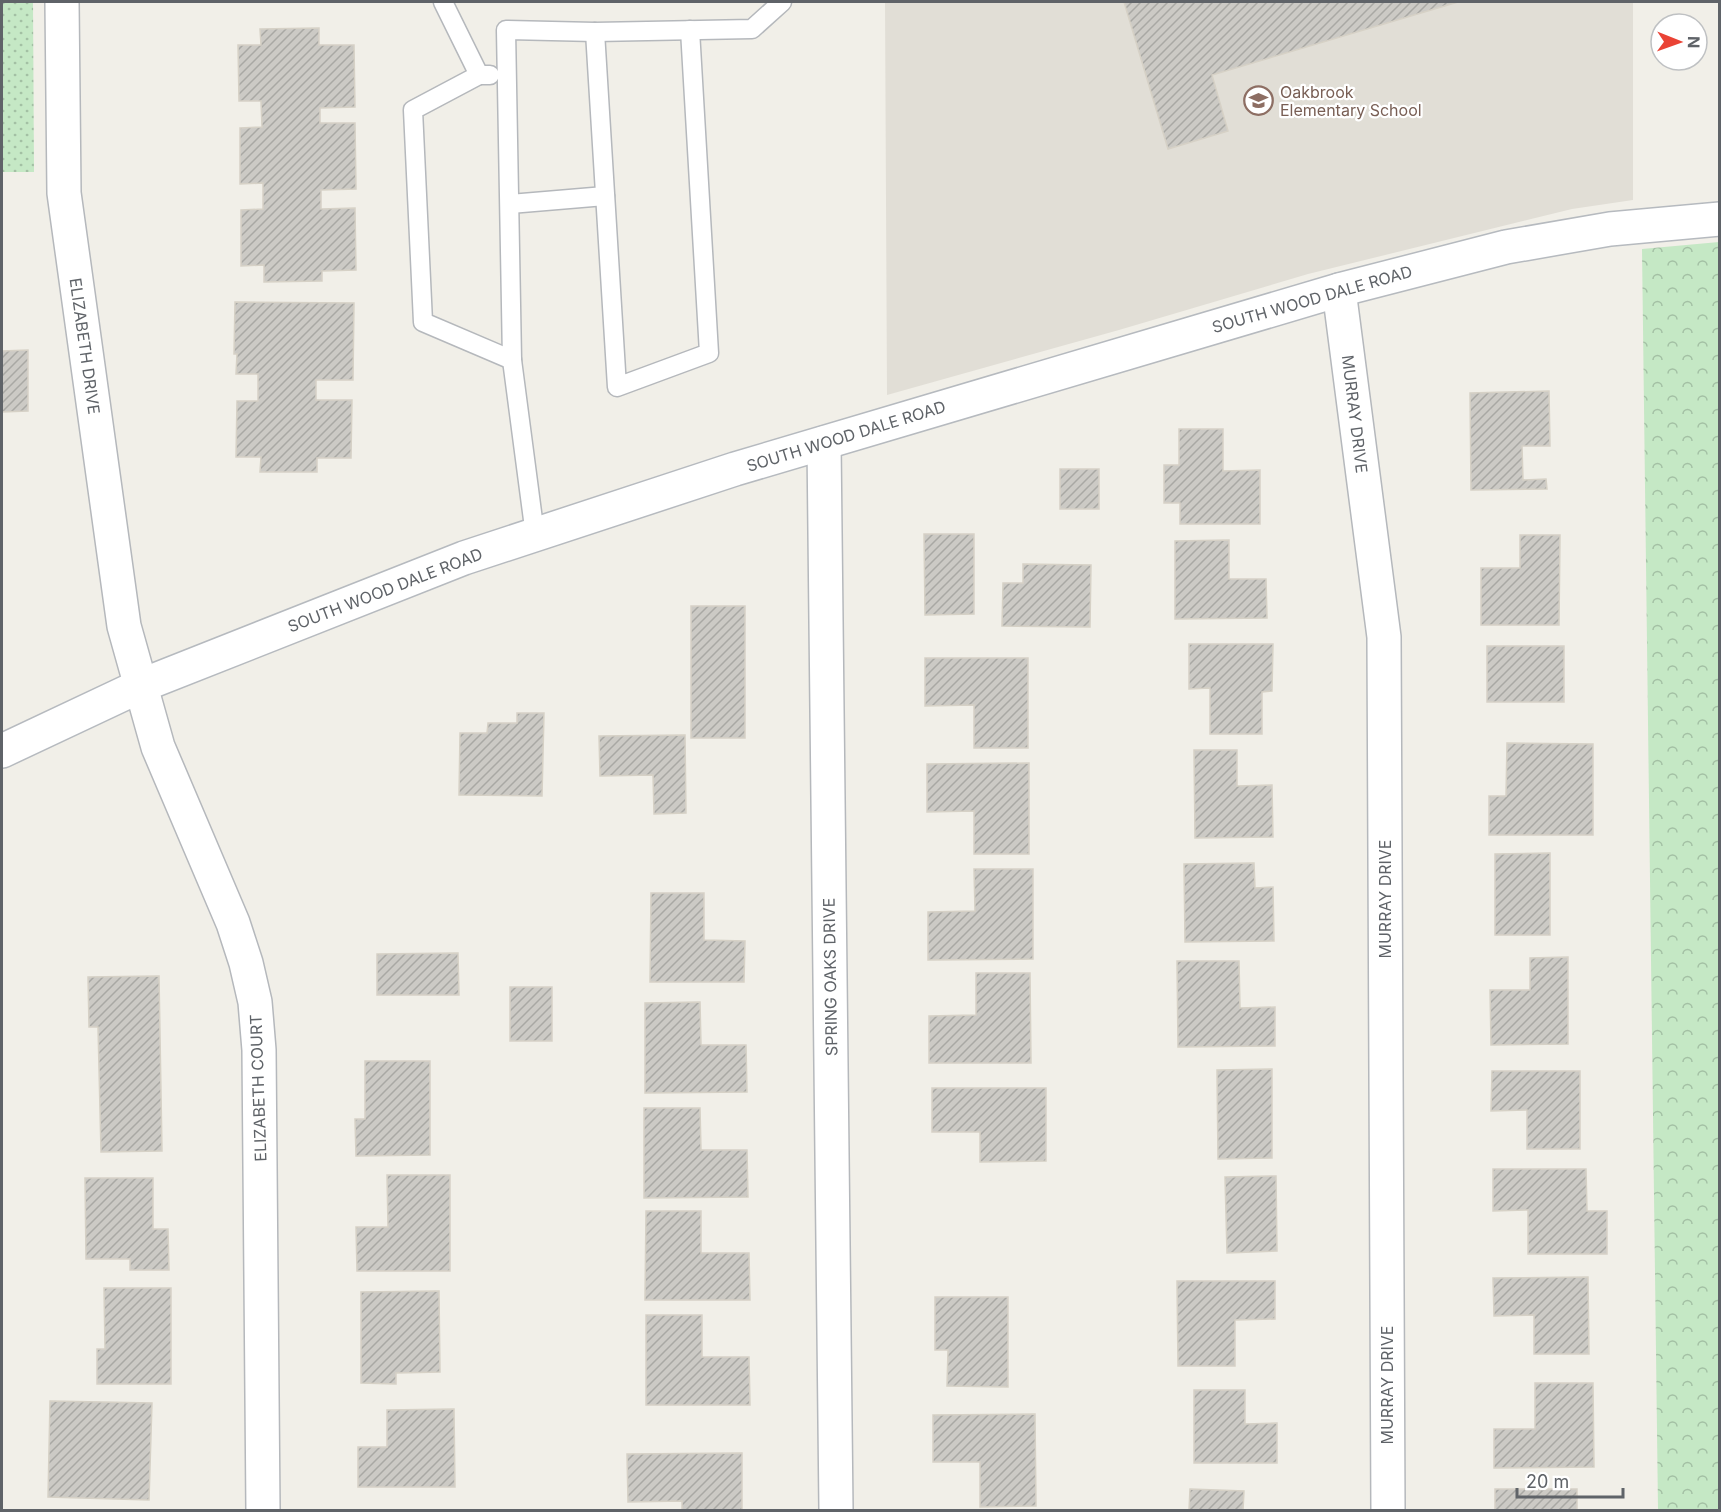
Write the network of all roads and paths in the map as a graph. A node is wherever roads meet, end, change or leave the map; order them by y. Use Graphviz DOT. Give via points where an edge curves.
graph roads {
  1 [pos="62,2"];
  2 [pos="443,2"];
  3 [pos="782,2"];
  4 [pos="690,30"];
  5 [pos="595,32"];
  6 [pos="479,75"];
  7 [pos="507,75"];
  8 [pos="605,196"];
  9 [pos="510,204"];
  10 [pos="1719,219"];
  11 [pos="1339,290"];
  12 [pos="512,360"];
  13 [pos="824,442"];
  14 [pos="535,535"];
  15 [pos="140,686"];
  16 [pos="2,751"];
  17 [pos="263,1510"];
  18 [pos="836,1510"];
  19 [pos="1388,1510"];
  1 -- 15 [label="street, ELIZABETH DRIVE" via="64,193 117,584"];
  2 -- 6 [label="lane"];
  3 -- 4 [label="lane" via="752,29"];
  4 -- 5 [label="lane"];
  4 -- 8 [label="lane" via="709,353 617,387"];
  5 -- 7 [label="lane" via="506,30"];
  5 -- 8 [label="lane"];
  6 -- 7 [label="lane"];
  6 -- 12 [label="lane" via="413,110 423,322"];
  7 -- 9 [label="lane"];
  8 -- 9 [label="lane"];
  9 -- 12 [label="lane"];
  10 -- 11 [label="street, SOUTH WOOD DALE ROAD" via="1610,229 1506,247"];
  11 -- 13 [label="street, SOUTH WOOD DALE ROAD"];
  11 -- 19 [label="street, MURRAY DRIVE" via="1384,637"];
  12 -- 14 [label="lane"];
  13 -- 14 [label="street, SOUTH WOOD DALE ROAD"];
  13 -- 18 [label="street, SPRING OAKS DRIVE"];
  14 -- 15 [label="street, SOUTH WOOD DALE ROAD" via="464,558"];
  15 -- 16 [label="street, SOUTH WOOD DALE ROAD"];
  15 -- 17 [label="street, ELIZABETH COURT" via="158,747 233,923 255,1002 259,1050"];
}
